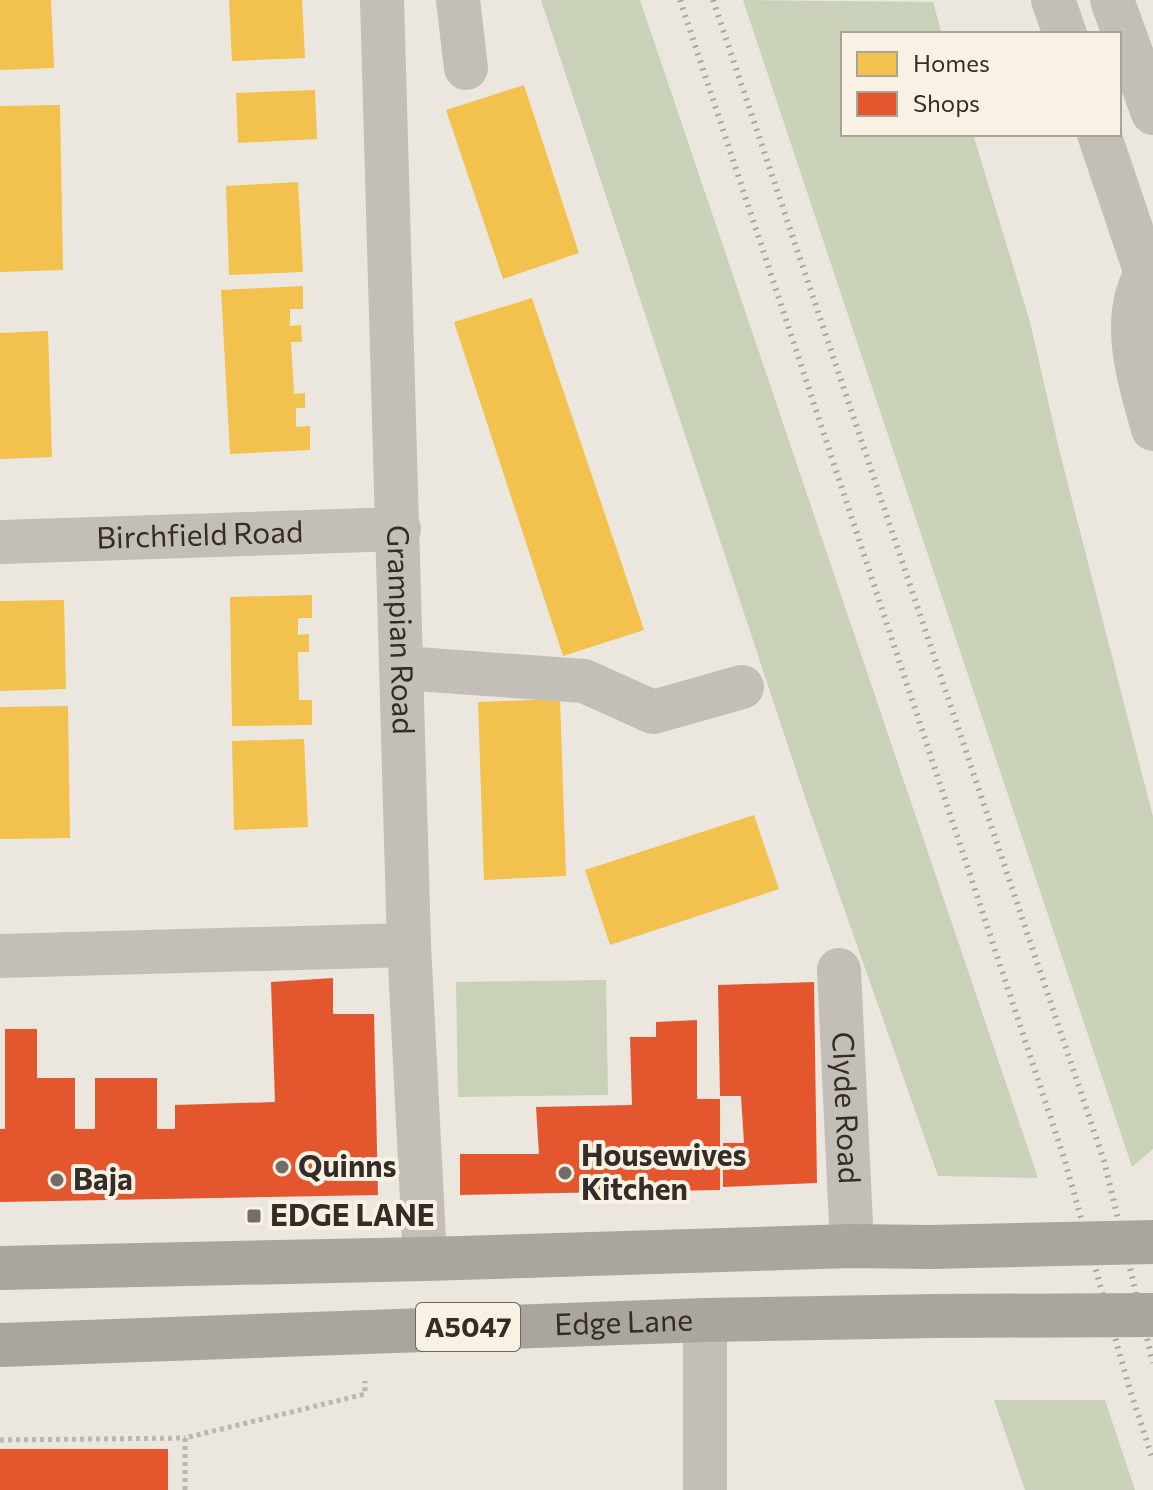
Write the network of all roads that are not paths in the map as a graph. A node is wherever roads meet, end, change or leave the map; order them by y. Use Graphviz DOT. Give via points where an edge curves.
graph roads {
  1 [pos="382,0"];
  2 [pos="458,0"];
  3 [pos="1053,0"];
  4 [pos="1127,26"];
  5 [pos="1064,32"];
  6 [pos="466,68"];
  7 [pos="1153,113"];
  8 [pos="1100,136"];
  9 [pos="1149,268"];
  10 [pos="1153,429"];
  11 [pos="399,529"];
  12 [pos="0,542"];
  13 [pos="402,668"];
  14 [pos="742,687"];
  15 [pos="409,945"];
  16 [pos="0,956"];
  17 [pos="839,970"];
  18 [pos="1153,1242"];
  19 [pos="852,1246"];
  20 [pos="425,1259"];
  21 [pos="0,1268"];
  22 [pos="1153,1315"];
  23 [pos="705,1320"];
  24 [pos="0,1345"];
  25 [pos="705,1490"];
  1 -- 11 [label="street, Grampian Road"];
  2 -- 6 [label="street"];
  3 -- 5 [label="street"];
  4 -- 7 [label="street"];
  8 -- 9 [label="street"];
  9 -- 10 [label="street" via="1134,312 1133,356"];
  11 -- 12 [label="street, Birchfield Road"];
  11 -- 13 [label="street, Grampian Road"];
  13 -- 14 [label="street" via="584,681 653,712"];
  13 -- 15 [label="street, Grampian Road"];
  15 -- 16 [label="street"];
  15 -- 20 [label="street, Grampian Road"];
  17 -- 19 [label="street, Clyde Road"];
  18 -- 19 [label="highway, A5047, bridge"];
  19 -- 20 [label="highway, A5047"];
  20 -- 21 [label="highway, A5047"];
  22 -- 23 [label="highway, Edge Lane / A5047, bridge"];
  23 -- 24 [label="highway, Edge Lane / A5047"];
  23 -- 25 [label="street"];
}
